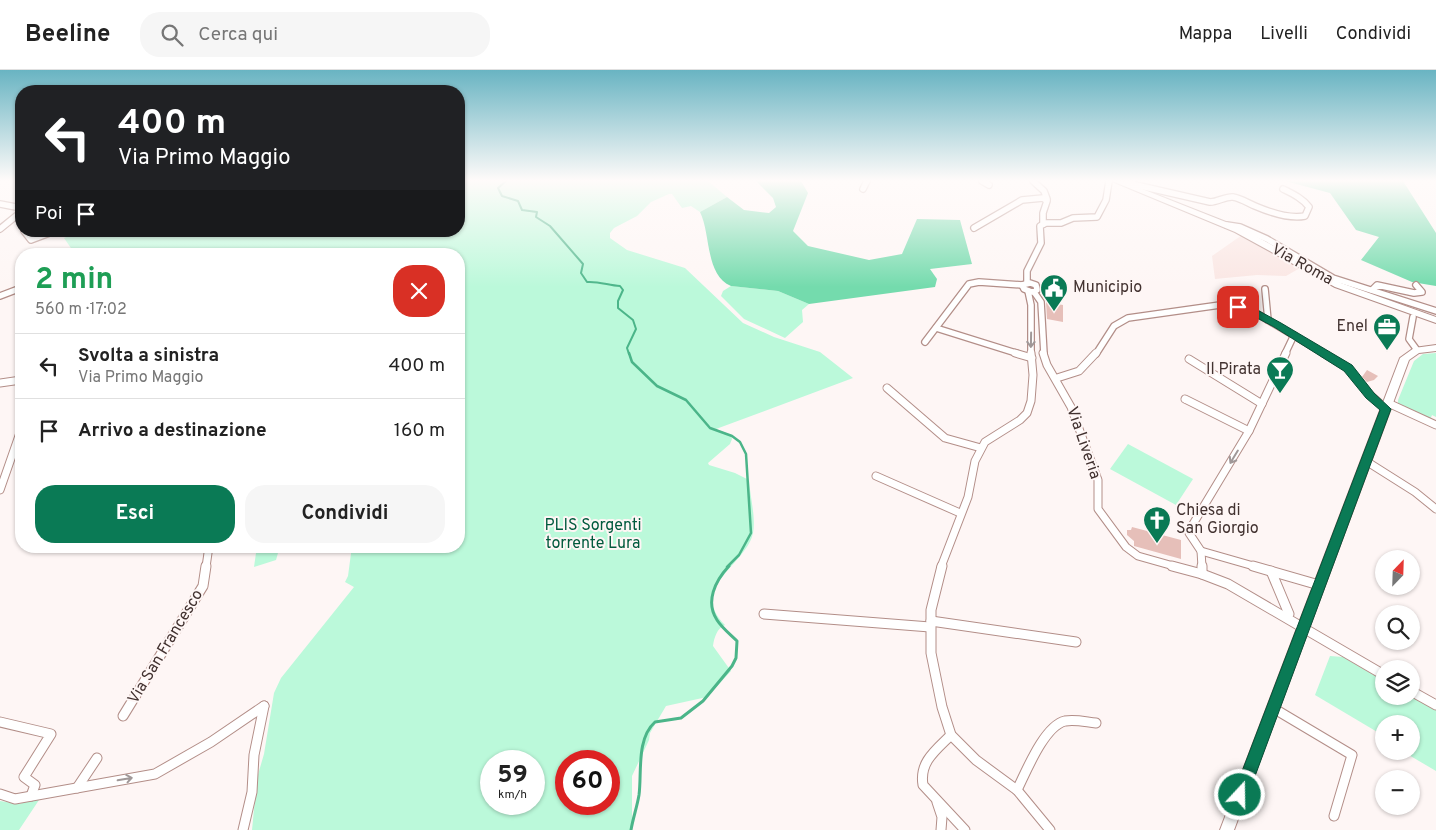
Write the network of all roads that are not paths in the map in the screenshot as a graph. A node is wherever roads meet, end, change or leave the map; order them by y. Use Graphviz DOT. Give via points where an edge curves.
graph roads {
  1 [pos="994,216"];
  2 [pos="1044,216"];
  3 [pos="1098,216"];
  4 [pos="1203,216"];
  5 [pos="3,224"];
  6 [pos="1042,224"];
  7 [pos="1227,226"];
  8 [pos="974,228"];
  9 [pos="0,230"];
  10 [pos="1025,284"];
  11 [pos="1416,285"];
  12 [pos="1265,289"];
  13 [pos="15,290"];
  14 [pos="1372,290"];
  15 [pos="1031,292"];
  16 [pos="0,296"];
  17 [pos="1419,305"];
  18 [pos="1436,305"];
  19 [pos="1436,311"];
  20 [pos="1414,317"];
  21 [pos="1268,320"];
  22 [pos="1436,320"];
  23 [pos="936,328"];
  24 [pos="1294,335"];
  25 [pos="925,342"];
  26 [pos="1436,348"];
  27 [pos="1417,350"];
  28 [pos="1032,358"];
  29 [pos="1189,359"];
  30 [pos="1057,378"];
  31 [pos="15,381"];
  32 [pos="0,383"];
  33 [pos="887,388"];
  34 [pos="1186,398"];
  35 [pos="1262,404"];
  36 [pos="1387,406"];
  37 [pos="1436,425"];
  38 [pos="1249,431"];
  39 [pos="15,447"];
  40 [pos="981,448"];
  41 [pos="1366,461"];
  42 [pos="876,476"];
  43 [pos="0,490"];
  44 [pos="1436,509"];
  45 [pos="960,513"];
  46 [pos="1201,551"];
  47 [pos="208,553"];
  48 [pos="1271,571"];
  49 [pos="1202,574"];
  50 [pos="1319,585"];
  51 [pos="764,614"];
  52 [pos="1289,614"];
  53 [pos="930,624"];
  54 [pos="1303,629"];
  55 [pos="1076,642"];
  56 [pos="1375,670"];
  57 [pos="1420,696"];
  58 [pos="1436,705"];
  59 [pos="1273,708"];
  60 [pos="123,716"];
  61 [pos="0,722"];
  62 [pos="1096,723"];
  63 [pos="951,735"];
  64 [pos="98,758"];
  65 [pos="77,788"];
  66 [pos="1017,790"];
  67 [pos="0,794"];
  68 [pos="31,796"];
  69 [pos="936,799"];
  70 [pos="1334,816"];
  71 [pos="243,830"];
  72 [pos="941,830"];
  73 [pos="965,830"];
  74 [pos="1050,830"];
  75 [pos="1227,830"];
  1 -- 8 [label="street"];
  2 -- 6 [label="street"];
  3 -- 6 [label="street"];
  4 -- 7 [label="main road, Via Roma"];
  5 -- 9 [label="street"];
  6 -- 10 [label="street" via="1039,229 1041,243 1027,271"];
  7 -- 14 [label="street" via="1250,230 1331,277"];
  7 -- 22 [label="main road, Via Roma" via="1324,278"];
  10 -- 15 [label="street" via="1024,290"];
  10 -- 15 [label="street" via="1037,287"];
  10 -- 23 [label="street" via="969,284"];
  11 -- 14 [label="street" via="1422,292 1377,285"];
  12 -- 21 [label="street"];
  13 -- 16 [label="street"];
  14 -- 17 [label="street"];
  15 -- 28 [label="street, one-way"];
  15 -- 30 [label="street, Via Liveria" via="1041,302 1042,349 1047,365"];
  17 -- 18 [label="street"];
  17 -- 19 [label="street"];
  20 -- 27 [label="street" via="1409,339"];
  21 -- 24 [label="street"];
  21 -- 30 [label="street" via="1249,309 1227,304 1128,318 1114,326 1079,371"];
  23 -- 25 [label="street"];
  23 -- 28 [label="street"];
  24 -- 35 [label="street"];
  24 -- 36 [label="street" via="1348,368 1370,395"];
  26 -- 27 [label="main road"];
  27 -- 36 [label="main road" via="1406,358"];
  28 -- 40 [label="street" via="1031,401 1027,412"];
  29 -- 35 [label="street"];
  30 -- 49 [label="street, Via Liveria" via="1098,480 1098,509 1126,546 1138,556"];
  31 -- 32 [label="street"];
  33 -- 40 [label="street" via="945,438"];
  34 -- 38 [label="street"];
  35 -- 38 [label="street"];
  36 -- 37 [label="street"];
  36 -- 41 [label="main road"];
  38 -- 46 [label="street, one-way" via="1190,529 1189,533"];
  39 -- 43 [label="street"];
  40 -- 45 [label="street" via="973,468 968,497"];
  41 -- 44 [label="street"];
  41 -- 50 [label="main road"];
  42 -- 45 [label="street"];
  45 -- 53 [label="street" via="930,610"];
  46 -- 48 [label="street"];
  46 -- 49 [label="street"];
  47 -- 60 [label="street, Via San Francesco" via="204,586"];
  48 -- 50 [label="street"];
  48 -- 52 [label="street"];
  49 -- 54 [label="street, Via Liveria" via="1228,584"];
  50 -- 54 [label="main road"];
  51 -- 53 [label="street"];
  53 -- 55 [label="street"];
  53 -- 63 [label="street" via="931,653"];
  54 -- 56 [label="street, Via Liveria"];
  54 -- 59 [label="main road"];
  57 -- 58 [label="street"];
  59 -- 70 [label="street" via="1352,755"];
  59 -- 75 [label="main road"];
  61 -- 68 [label="street" via="51,734 24,777 35,785"];
  62 -- 66 [label="street" via="1072,721 1055,727"];
  63 -- 66 [label="street" via="976,760"];
  63 -- 69 [label="street" via="926,760 921,770 923,785"];
  64 -- 65 [label="street"];
  65 -- 68 [label="street"];
  65 -- 71 [label="street, one-way" via="155,774 264,706 254,755 252,792"];
  66 -- 74 [label="street"];
  67 -- 68 [label="street" via="15,799"];
  69 -- 72 [label="street" via="942,817"];
  69 -- 73 [label="street"];
}
